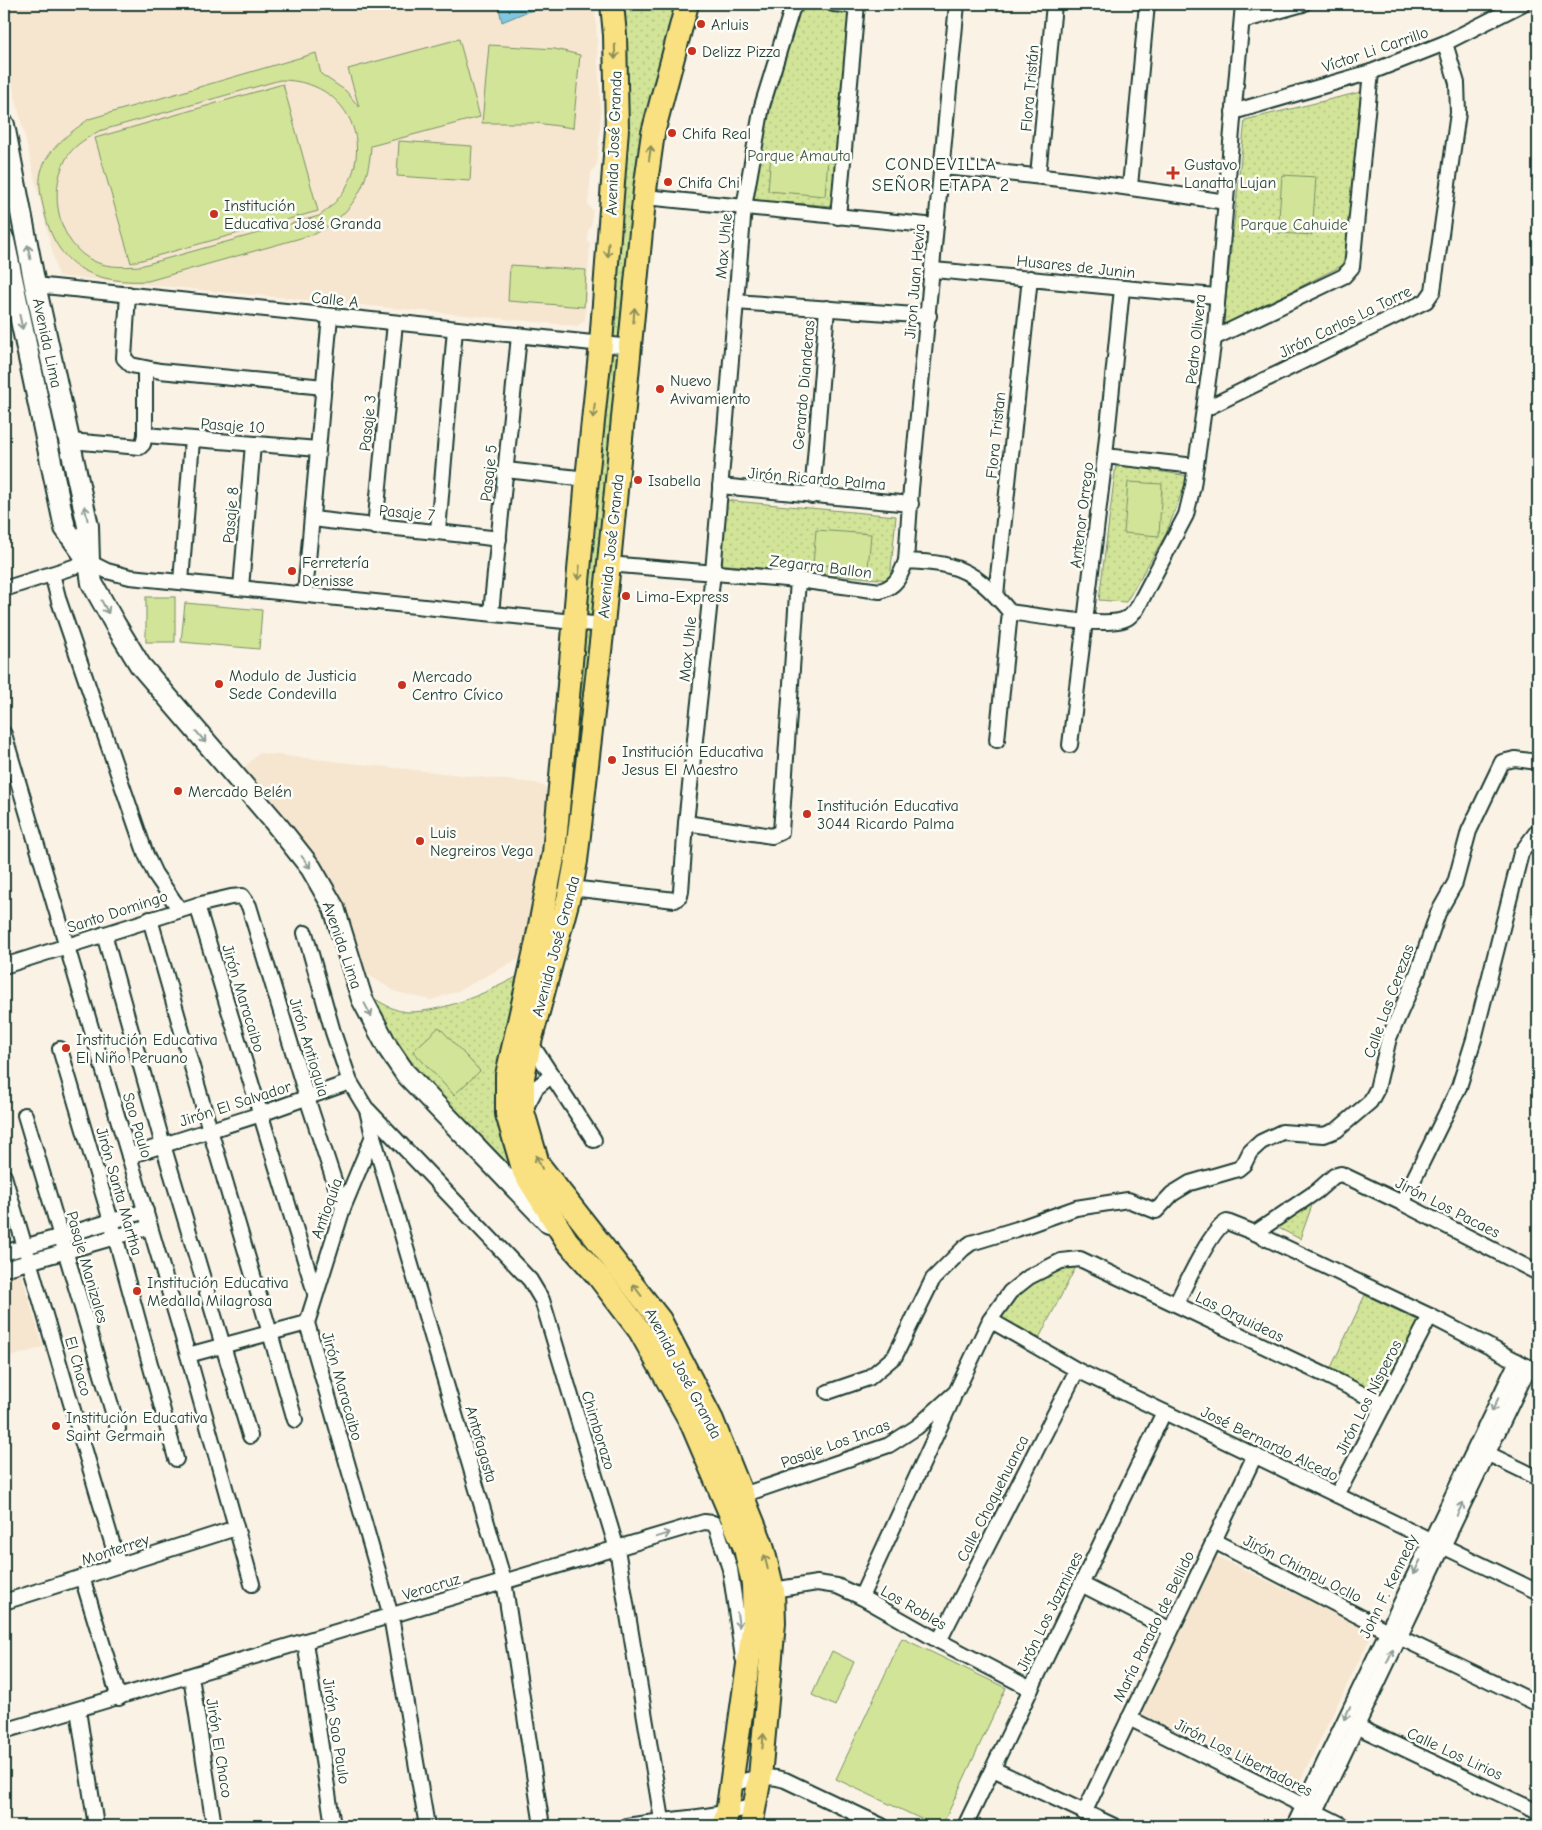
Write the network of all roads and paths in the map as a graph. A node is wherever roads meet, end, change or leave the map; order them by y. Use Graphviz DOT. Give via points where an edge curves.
graph roads {
  1 [pos="612,4"];
  2 [pos="687,4"];
  3 [pos="797,4"];
  4 [pos="834,4"];
  5 [pos="957,4"];
  6 [pos="1054,4"];
  7 [pos="1147,4"];
  8 [pos="1243,4"];
  9 [pos="1304,4"];
  10 [pos="1522,4"];
  11 [pos="857,5"];
  12 [pos="1242,21"];
  13 [pos="1446,43"];
  14 [pos="1371,72"];
  15 [pos="1233,112"];
  16 [pos="4,125"];
  17 [pos="942,167"];
  18 [pos="1038,176"];
  19 [pos="1130,186"];
  20 [pos="645,197"];
  21 [pos="1226,202"];
  22 [pos="744,207"];
  23 [pos="838,217"];
  24 [pos="936,226"];
  25 [pos="4,240"];
  26 [pos="932,270"];
  27 [pos="1030,278"];
  28 [pos="35,285"];
  29 [pos="1122,289"];
  30 [pos="128,294"];
  31 [pos="1216,296"];
  32 [pos="736,302"];
  33 [pos="827,308"];
  34 [pos="330,316"];
  35 [pos="929,316"];
  36 [pos="395,323"];
  37 [pos="455,329"];
  38 [pos="519,336"];
  39 [pos="1214,338"];
  40 [pos="601,344"];
  41 [pos="631,347"];
  42 [pos="145,369"];
  43 [pos="324,387"];
  44 [pos="1205,409"];
  45 [pos="145,435"];
  46 [pos="192,440"];
  47 [pos="70,441"];
  48 [pos="253,444"];
  49 [pos="318,450"];
  50 [pos="1105,456"];
  51 [pos="1195,466"];
  52 [pos="506,470"];
  53 [pos="587,479"];
  54 [pos="720,486"];
  55 [pos="812,496"];
  56 [pos="910,504"];
  57 [pos="313,519"];
  58 [pos="375,527"];
  59 [pos="438,531"];
  60 [pos="499,539"];
  61 [pos="906,561"];
  62 [pos="89,562"];
  63 [pos="608,564"];
  64 [pos="713,572"];
  65 [pos="52,574"];
  66 [pos="798,580"];
  67 [pos="181,582"];
  68 [pos="241,588"];
  69 [pos="4,589"];
  70 [pos="305,594"];
  71 [pos="996,595"];
  72 [pos="1010,612"];
  73 [pos="492,613"];
  74 [pos="1086,621"];
  75 [pos="574,622"];
  76 [pos="603,625"];
  77 [pos="4,734"];
  78 [pos="997,740"];
  79 [pos="1070,745"];
  80 [pos="1538,762"];
  81 [pos="686,822"];
  82 [pos="1538,830"];
  83 [pos="571,888"];
  84 [pos="242,896"];
  85 [pos="197,905"];
  86 [pos="180,910"];
  87 [pos="150,919"];
  88 [pos="305,933"];
  89 [pos="104,934"];
  90 [pos="67,946"];
  91 [pos="4,966"];
  92 [pos="530,1042"];
  93 [pos="60,1049"];
  94 [pos="552,1075"];
  95 [pos="350,1082"];
  96 [pos="307,1098"];
  97 [pos="367,1110"];
  98 [pos="523,1112"];
  99 [pos="260,1114"];
  100 [pos="26,1115"];
  101 [pos="210,1130"];
  102 [pos="373,1136"];
  103 [pos="594,1140"];
  104 [pos="163,1145"];
  105 [pos="129,1156"];
  106 [pos="4,1176"];
  107 [pos="1402,1203"];
  108 [pos="343,1208"];
  109 [pos="146,1211"];
  110 [pos="111,1222"];
  111 [pos="150,1227"];
  112 [pos="1255,1233"];
  113 [pos="61,1236"];
  114 [pos="115,1237"];
  115 [pos="567,1240"];
  116 [pos="25,1247"];
  117 [pos="65,1251"];
  118 [pos="4,1253"];
  119 [pos="1080,1259"];
  120 [pos="30,1261"];
  121 [pos="4,1269"];
  122 [pos="1538,1273"];
  123 [pos="315,1294"];
  124 [pos="1176,1304"];
  125 [pos="1430,1316"];
  126 [pos="990,1320"];
  127 [pos="307,1323"];
  128 [pos="270,1332"];
  129 [pos="223,1346"];
  130 [pos="188,1355"];
  131 [pos="1528,1367"];
  132 [pos="1077,1370"];
  133 [pos="828,1392"];
  134 [pos="956,1392"];
  135 [pos="1384,1405"];
  136 [pos="1164,1412"];
  137 [pos="295,1420"];
  138 [pos="118,1429"];
  139 [pos="250,1436"];
  140 [pos="1481,1450"];
  141 [pos="1255,1455"];
  142 [pos="176,1458"];
  143 [pos="1538,1478"];
  144 [pos="743,1495"];
  145 [pos="1337,1495"];
  146 [pos="236,1528"];
  147 [pos="1214,1541"];
  148 [pos="1435,1544"];
  149 [pos="617,1549"];
  150 [pos="119,1566"];
  151 [pos="82,1577"];
  152 [pos="504,1581"];
  153 [pos="252,1584"];
  154 [pos="1081,1584"];
  155 [pos="773,1590"];
  156 [pos="1538,1592"];
  157 [pos="861,1596"];
  158 [pos="4,1602"];
  159 [pos="392,1616"];
  160 [pos="1171,1630"];
  161 [pos="1386,1630"];
  162 [pos="1399,1637"];
  163 [pos="305,1642"];
  164 [pos="939,1642"];
  165 [pos="190,1676"];
  166 [pos="746,1680"];
  167 [pos="1031,1689"];
  168 [pos="118,1698"];
  169 [pos="1538,1704"];
  170 [pos="78,1710"];
  171 [pos="1129,1718"];
  172 [pos="1356,1726"];
  173 [pos="4,1731"];
  174 [pos="993,1769"];
  175 [pos="760,1777"];
  176 [pos="732,1784"];
  177 [pos="1309,1810"];
  178 [pos="1538,1812"];
  179 [pos="1084,1813"];
  180 [pos="753,1816"];
  181 [pos="725,1820"];
  182 [pos="661,1823"];
  183 [pos="1538,1823"];
  184 [pos="96,1826"];
  185 [pos="214,1826"];
  186 [pos="334,1826"];
  187 [pos="427,1826"];
  188 [pos="542,1826"];
  189 [pos="627,1826"];
  190 [pos="882,1826"];
  191 [pos="965,1826"];
  192 [pos="1114,1826"];
  193 [pos="1294,1826"];
  194 [pos="1309,1826"];
  195 [pos="1344,1826"];
  196 [pos="1536,1826"];
  1 -- 40 [label="main road, Avenida José Granda, one-way" via="616,129"];
  20 -- 2 [label="main road, Avenida José Granda, one-way" via="653,133"];
  3 -- 22 [label="street, Max Uhle" via="792,9 762,106"];
  4 -- 11 [label="street"];
  5 -- 17 [label="street, Jiron Juan Hevia"];
  6 -- 18 [label="street, Flora Tristán"];
  7 -- 19 [label="street"];
  8 -- 12 [label="street, Pedro Olivera"];
  9 -- 12 [label="street"];
  10 -- 13 [label="street, Víctor Li Carrillo"];
  11 -- 23 [label="street"];
  12 -- 15 [label="street, Pedro Olivera"];
  13 -- 14 [label="street, Víctor Li Carrillo"];
  13 -- 44 [label="street, Jirón Carlos La Torre" via="1457,83 1458,113 1433,291 1426,301"];
  14 -- 15 [label="street, Víctor Li Carrillo"];
  14 -- 39 [label="street" via="1352,267 1344,276"];
  15 -- 21 [label="street, Pedro Olivera"];
  28 -- 16 [label="main road, Avenida Lima, one-way"];
  17 -- 18 [label="street"];
  17 -- 24 [label="street, Jiron Juan Hevia"];
  18 -- 19 [label="street"];
  19 -- 21 [label="street"];
  20 -- 22 [label="street"];
  41 -- 20 [label="main road, Avenida José Granda, one-way"];
  21 -- 31 [label="street, Pedro Olivera"];
  22 -- 23 [label="street"];
  22 -- 32 [label="street, Max Uhle"];
  23 -- 24 [label="street"];
  24 -- 26 [label="street, Jiron Juan Hevia"];
  25 -- 62 [label="main road, Avenida Lima, one-way" via="65,528"];
  26 -- 27 [label="street, Husares de Junin"];
  26 -- 35 [label="street, Jiron Juan Hevia"];
  27 -- 29 [label="street, Husares de Junin"];
  27 -- 71 [label="street, Flora Tristan"];
  28 -- 30 [label="street, Calle A"];
  28 -- 47 [label="main road, Avenida Lima"];
  29 -- 31 [label="street, Husares de Junin"];
  29 -- 50 [label="street, Antenor Orrego"];
  30 -- 34 [label="street, Calle A"];
  30 -- 42 [label="street" via="124,358 131,365"];
  31 -- 39 [label="street, Pedro Olivera"];
  32 -- 33 [label="street"];
  32 -- 54 [label="street, Max Uhle"];
  33 -- 35 [label="street"];
  33 -- 55 [label="street, Gerardo Dianderas"];
  34 -- 36 [label="street, Calle A"];
  34 -- 43 [label="street"];
  35 -- 56 [label="street, Jiron Juan Hevia"];
  36 -- 37 [label="street, Calle A"];
  36 -- 58 [label="street, Pasaje 3"];
  37 -- 38 [label="street, Calle A"];
  37 -- 59 [label="street"];
  38 -- 40 [label="street, Calle A"];
  38 -- 52 [label="street, Pasaje 5"];
  39 -- 44 [label="street, Pedro Olivera"];
  40 -- 41 [label="street, Calle A"];
  40 -- 53 [label="main road, Avenida José Granda, one-way"];
  41 -- 63 [label="main road, Avenida José Granda"];
  42 -- 43 [label="street"];
  42 -- 45 [label="street"];
  43 -- 49 [label="street"];
  44 -- 51 [label="street, Pedro Olivera"];
  45 -- 46 [label="street, Pasaje 10"];
  45 -- 47 [label="street" via="140,447"];
  46 -- 48 [label="street, Pasaje 10"];
  46 -- 67 [label="street"];
  62 -- 47 [label="main road, Avenida Lima, one-way" via="88,526"];
  48 -- 49 [label="street, Pasaje 10"];
  48 -- 68 [label="street, Pasaje 8"];
  49 -- 57 [label="street"];
  50 -- 51 [label="street"];
  50 -- 74 [label="street, Antenor Orrego"];
  51 -- 74 [label="street, Pedro Olivera" via="1186,515 1136,610 1117,622"];
  52 -- 53 [label="street"];
  52 -- 60 [label="street, Pasaje 5"];
  53 -- 75 [label="main road, Avenida José Granda, one-way"];
  54 -- 55 [label="street, Jirón Ricardo Palma"];
  54 -- 64 [label="street, Max Uhle"];
  55 -- 56 [label="street, Jirón Ricardo Palma"];
  56 -- 61 [label="street, Jiron Juan Hevia"];
  57 -- 58 [label="street, Pasaje 7"];
  57 -- 70 [label="street"];
  58 -- 59 [label="street, Pasaje 7"];
  59 -- 60 [label="street, Pasaje 7"];
  60 -- 73 [label="street, Pasaje 5"];
  61 -- 66 [label="street, Zegarra Ballon" via="898,582 880,591"];
  61 -- 71 [label="street" via="949,566 972,575"];
  62 -- 65 [label="street"];
  62 -- 67 [label="street" via="130,577"];
  62 -- 115 [label="main road, Avenida Lima, one-way" via="92,583 140,664 310,868 334,908 362,999 388,1048 406,1073"];
  63 -- 64 [label="street, Zegarra Ballon"];
  63 -- 76 [label="main road, Avenida José Granda"];
  64 -- 66 [label="street, Zegarra Ballon"];
  64 -- 81 [label="street, Max Uhle"];
  65 -- 69 [label="street"];
  65 -- 86 [label="street" via="146,855"];
  66 -- 81 [label="street" via="781,832 772,836"];
  67 -- 68 [label="street"];
  68 -- 70 [label="street" via="276,595"];
  70 -- 73 [label="street"];
  71 -- 72 [label="street"];
  72 -- 74 [label="street"];
  72 -- 78 [label="street"];
  73 -- 75 [label="street"];
  74 -- 79 [label="street, Antenor Orrego"];
  75 -- 76 [label="street"];
  75 -- 115 [label="main road, Avenida José Granda" via="554,853 507,1075 508,1114 524,1172"];
  76 -- 83 [label="main road, Avenida José Granda"];
  77 -- 90 [label="street, Sao Paulo"];
  80 -- 133 [label="street, Calle Las Cerezas" via="1514,759 1502,762 1469,830 1455,883 1438,914 1417,974 1389,1038 1377,1089 1370,1102 1337,1130 1324,1135 1282,1132 1261,1142 1238,1169 1190,1183 1172,1194 1156,1211 1128,1200 1076,1208 971,1244 933,1278 895,1356 869,1378"];
  81 -- 83 [label="street, Max Uhle" via="682,891 674,900"];
  82 -- 107 [label="street" via="1521,853 1458,1088"];
  83 -- 92 [label="main road, Avenida José Granda"];
  84 -- 85 [label="street, Santo Domingo"];
  84 -- 96 [label="street, Jirón Antioquia" via="249,906"];
  85 -- 86 [label="street, Santo Domingo"];
  85 -- 99 [label="street, Jirón Maracaibo"];
  86 -- 87 [label="street, Santo Domingo"];
  87 -- 89 [label="street, Santo Domingo"];
  87 -- 101 [label="street"];
  88 -- 95 [label="street, Antofagasta"];
  89 -- 90 [label="street, Santo Domingo"];
  89 -- 104 [label="street"];
  90 -- 91 [label="street, Santo Domingo"];
  90 -- 105 [label="street, Sao Paulo"];
  92 -- 94 [label="street"];
  92 -- 98 [label="main road, Avenida José Granda"];
  93 -- 110 [label="street, Jirón Santa Martha"];
  94 -- 98 [label="street" via="536,1088"];
  94 -- 103 [label="street"];
  95 -- 96 [label="street, Jirón El Salvador"];
  95 -- 97 [label="street, Antofagasta"];
  96 -- 99 [label="street, Jirón El Salvador"];
  96 -- 108 [label="street, Jirón Antioquia"];
  97 -- 102 [label="street, Antofagasta"];
  97 -- 149 [label="street, Chimborazo" via="537,1289"];
  144 -- 98 [label="main road, Avenida José Granda, one-way" via="712,1420 660,1320 538,1164"];
  99 -- 101 [label="street, Jirón El Salvador"];
  99 -- 123 [label="street, Jirón Maracaibo"];
  100 -- 113 [label="street, Pasaje Manizales"];
  101 -- 104 [label="street, Jirón El Salvador"];
  101 -- 128 [label="street"];
  102 -- 108 [label="street, Antioquía"];
  102 -- 152 [label="street, Antofagasta"];
  104 -- 105 [label="street, Jirón El Salvador"];
  104 -- 129 [label="street"];
  105 -- 109 [label="street, Sao Paulo"];
  106 -- 116 [label="street, El Chaco"];
  107 -- 112 [label="street, Jirón Los Pacaes" via="1341,1174"];
  107 -- 122 [label="street, Jirón Los Pacaes"];
  108 -- 123 [label="street, Antioquía"];
  109 -- 110 [label="street"];
  109 -- 111 [label="street, Sao Paulo"];
  110 -- 113 [label="street"];
  110 -- 114 [label="street, Jirón Santa Martha"];
  111 -- 114 [label="street"];
  111 -- 130 [label="street, Sao Paulo"];
  112 -- 124 [label="street" via="1227,1222 1219,1226"];
  112 -- 125 [label="street"];
  113 -- 116 [label="street"];
  113 -- 117 [label="street, Pasaje Manizales"];
  114 -- 117 [label="street"];
  114 -- 142 [label="street, Jirón Santa Martha"];
  115 -- 166 [label="main road, Avenida José Granda" via="640,1331 691,1422 746,1548 753,1584 754,1622"];
  116 -- 118 [label="street"];
  116 -- 120 [label="street, El Chaco"];
  117 -- 120 [label="street"];
  117 -- 138 [label="street, Pasaje Manizales"];
  119 -- 124 [label="street, Las Orquideas"];
  119 -- 126 [label="street, Pasaje Los Incas" via="1061,1261 1024,1281 1010,1292"];
  120 -- 121 [label="street"];
  120 -- 150 [label="street, El Chaco"];
  123 -- 127 [label="street, Jirón Maracaibo"];
  124 -- 135 [label="street, Las Orquideas"];
  125 -- 131 [label="street"];
  125 -- 135 [label="street, Jirón Los Nísperos"];
  126 -- 132 [label="street, José Bernardo Alcedo"];
  126 -- 134 [label="street, Pasaje Los Incas"];
  127 -- 128 [label="street"];
  127 -- 159 [label="street, Jirón Maracaibo"];
  128 -- 129 [label="street"];
  128 -- 137 [label="street"];
  129 -- 130 [label="street"];
  129 -- 139 [label="street"];
  130 -- 146 [label="street, Sao Paulo"];
  131 -- 140 [label="street, John F. Kennedy"];
  132 -- 136 [label="street, José Bernardo Alcedo"];
  132 -- 164 [label="street, Calle Choquehuanca"];
  134 -- 144 [label="street, Pasaje Los Incas" via="917,1427 889,1445"];
  134 -- 157 [label="street, Pasaje Los Incas"];
  135 -- 145 [label="street, Jirón Los Nísperos"];
  136 -- 141 [label="street, José Bernardo Alcedo"];
  136 -- 154 [label="street, Jirón Los Jazmines"];
  140 -- 143 [label="street"];
  140 -- 148 [label="street, John F. Kennedy"];
  141 -- 145 [label="street, José Bernardo Alcedo"];
  141 -- 147 [label="street, María Parado de Bellido"];
  155 -- 144 [label="main road, Avenida José Granda, one-way" via="762,1545"];
  145 -- 148 [label="street, José Bernardo Alcedo"];
  146 -- 150 [label="street, Monterrey"];
  146 -- 153 [label="street, Sao Paulo"];
  147 -- 160 [label="street, María Parado de Bellido"];
  147 -- 161 [label="street, Jirón Chimpu Ocllo"];
  148 -- 156 [label="street, José Bernardo Alcedo"];
  148 -- 161 [label="street, John F. Kennedy, one-way"];
  148 -- 162 [label="street, John F. Kennedy"];
  149 -- 152 [label="street, Veracruz"];
  149 -- 166 [label="street, Veracruz, one-way" via="704,1522 713,1523 730,1569"];
  149 -- 182 [label="street, Chimborazo"];
  150 -- 151 [label="street, Monterrey"];
  151 -- 158 [label="street, Monterrey"];
  151 -- 168 [label="street"];
  152 -- 159 [label="street, Veracruz"];
  152 -- 188 [label="street, Antofagasta"];
  154 -- 160 [label="street"];
  154 -- 167 [label="street, Jirón Los Jazmines"];
  155 -- 157 [label="street, Los Robles" via="818,1583 837,1586"];
  175 -- 155 [label="main road, Avenida José Granda, one-way" via="774,1623"];
  157 -- 164 [label="street, Los Robles"];
  159 -- 163 [label="street, Veracruz"];
  159 -- 187 [label="street, Jirón Maracaibo"];
  160 -- 171 [label="street, María Parado de Bellido"];
  161 -- 162 [label="street, Jirón Chimpu Ocllo"];
  161 -- 177 [label="street, John F. Kennedy, one-way"];
  162 -- 169 [label="street, Jirón Chimpu Ocllo"];
  172 -- 162 [label="street, John F. Kennedy, one-way"];
  163 -- 165 [label="street, Veracruz"];
  163 -- 186 [label="street, Jirón Sao Paulo"];
  164 -- 167 [label="street, Los Robles"];
  165 -- 168 [label="street, Veracruz"];
  165 -- 185 [label="street, Jirón El Chaco"];
  166 -- 176 [label="main road, Avenida José Granda"];
  167 -- 174 [label="street, Jirón Los Jazmines"];
  168 -- 170 [label="street, Veracruz"];
  170 -- 173 [label="street, Veracruz"];
  170 -- 184 [label="street"];
  171 -- 177 [label="street, Jirón Los Libertadores"];
  171 -- 179 [label="street, María Parado de Bellido"];
  172 -- 177 [label="street, John F. Kennedy"];
  172 -- 178 [label="street, Calle Los Lirios"];
  174 -- 179 [label="street"];
  174 -- 191 [label="street, Jirón Los Jazmines"];
  175 -- 176 [label="street"];
  175 -- 180 [label="main road, Avenida José Granda"];
  175 -- 190 [label="street" via="773,1776 785,1780"];
  176 -- 181 [label="main road, Avenida José Granda"];
  177 -- 193 [label="street, John F. Kennedy"];
  177 -- 194 [label="street, John F. Kennedy"];
  177 -- 195 [label="street, Jirón Los Libertadores"];
  179 -- 192 [label="street"];
  180 -- 181 [label="street"];
  181 -- 182 [label="street"];
  182 -- 189 [label="street"];
  183 -- 196 [label="street"];
}
